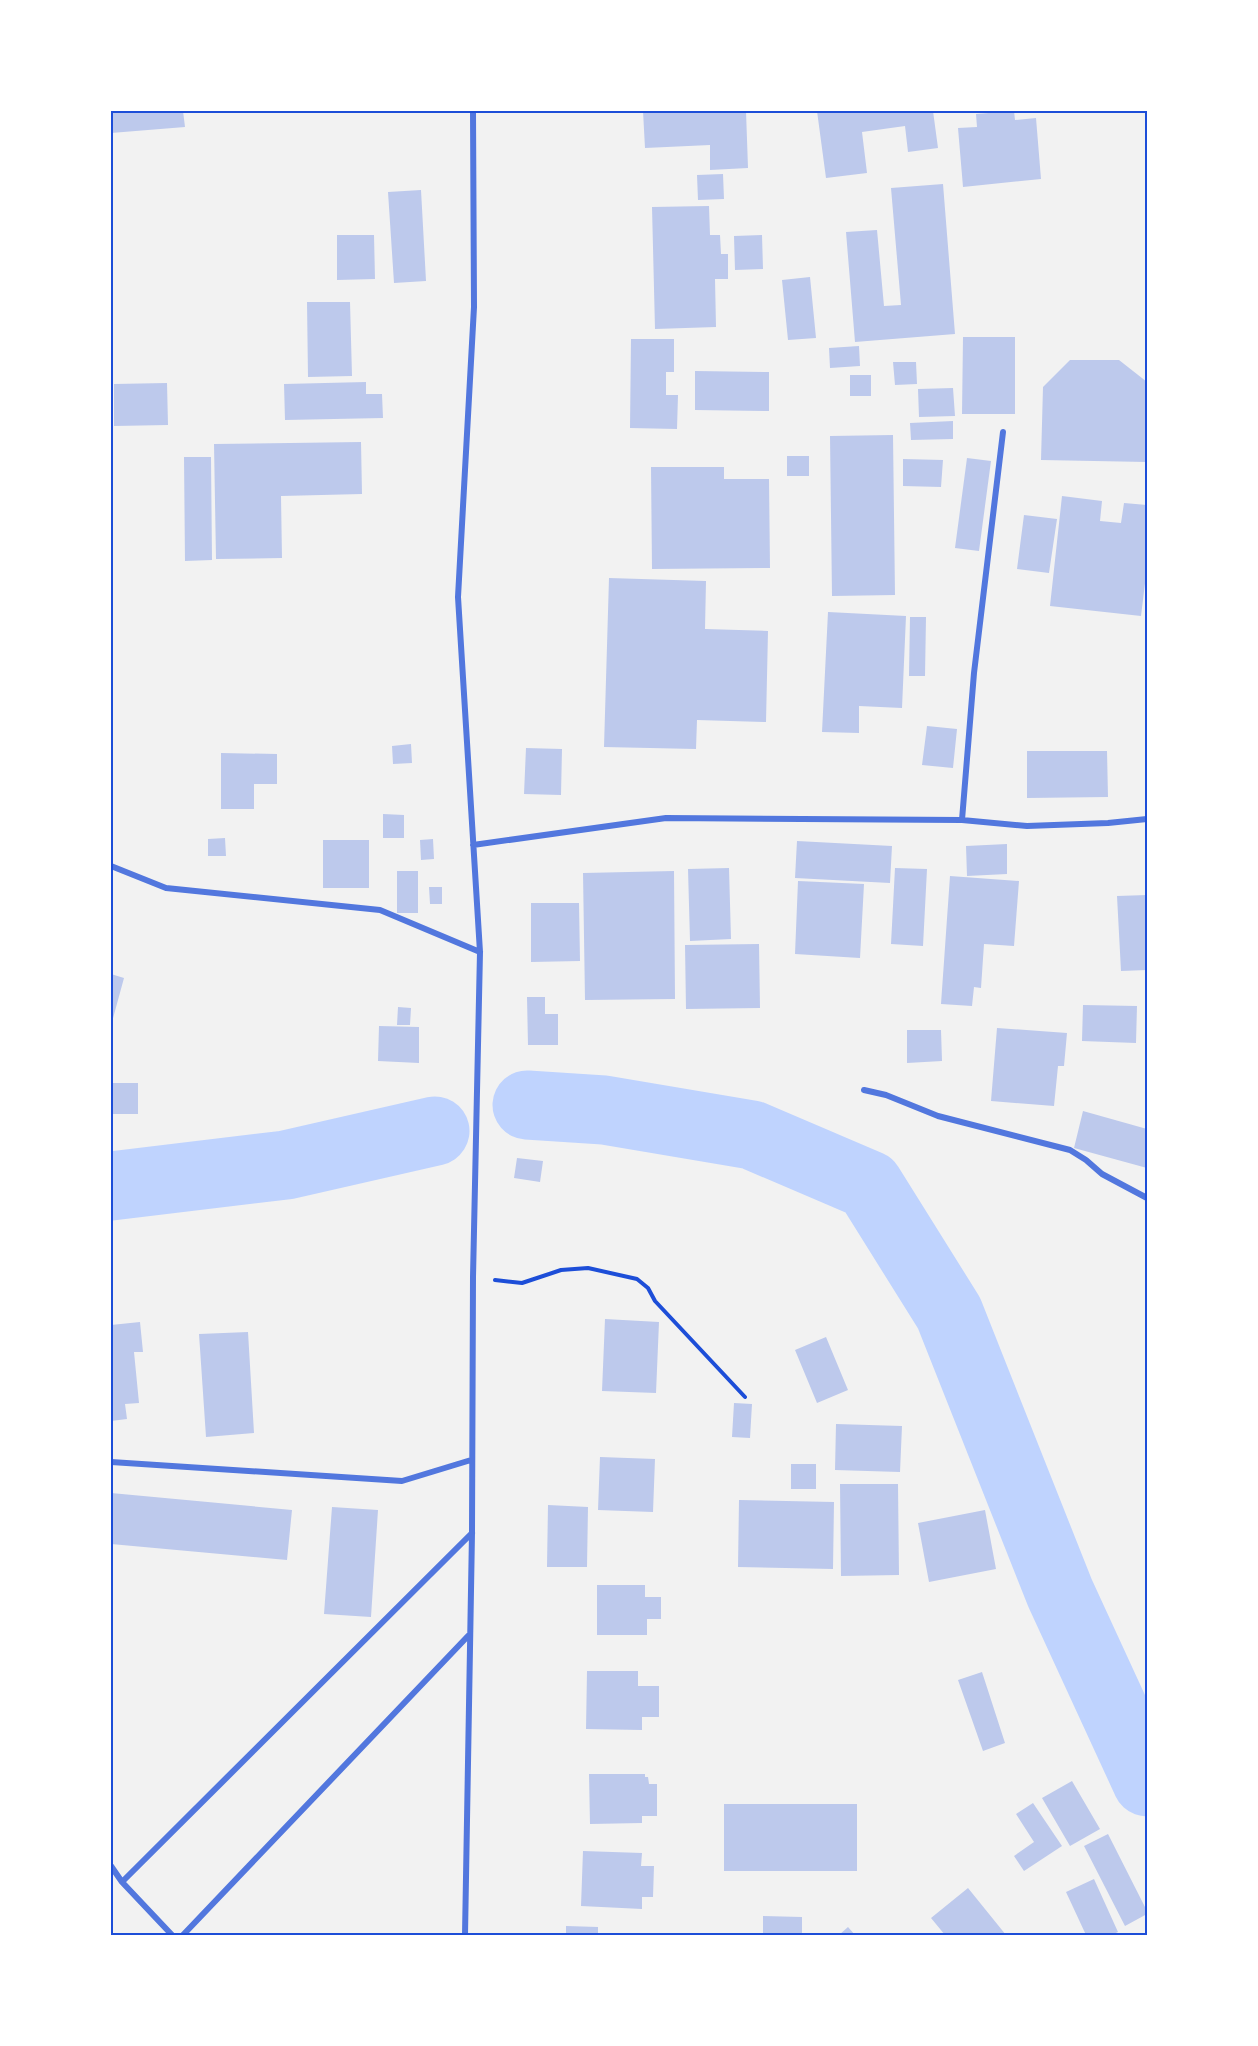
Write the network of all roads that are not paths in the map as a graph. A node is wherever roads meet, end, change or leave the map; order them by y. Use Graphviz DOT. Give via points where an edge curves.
graph roads {
  1 [pos="473,111"];
  2 [pos="1003,432"];
  3 [pos="1147,819"];
  4 [pos="962,820"];
  5 [pos="473,845"];
  6 [pos="111,866"];
  7 [pos="480,952"];
  8 [pos="864,1090"];
  9 [pos="1147,1198"];
  10 [pos="471,1460"];
  11 [pos="111,1462"];
  12 [pos="472,1533"];
  13 [pos="469,1636"];
  14 [pos="111,1866"];
  15 [pos="122,1882"];
  16 [pos="172,1935"];
  17 [pos="183,1935"];
  18 [pos="465,1935"];
  1 -- 5 [label="street" via="474,307 458,597"];
  2 -- 4 [label="street" via="974,673"];
  3 -- 4 [label="street" via="1027,826"];
  4 -- 5 [label="street" via="666,818"];
  5 -- 7 [label="street"];
  6 -- 7 [label="street" via="166,888 380,910"];
  7 -- 10 [label="street"];
  8 -- 9 [label="street" via="938,1116 1070,1150 1102,1174"];
  10 -- 11 [label="street" via="402,1481"];
  10 -- 12 [label="street"];
  12 -- 13 [label="street"];
  12 -- 15 [label="street"];
  13 -- 17 [label="street"];
  13 -- 18 [label="street"];
  14 -- 15 [label="street"];
  15 -- 16 [label="street"];
}
